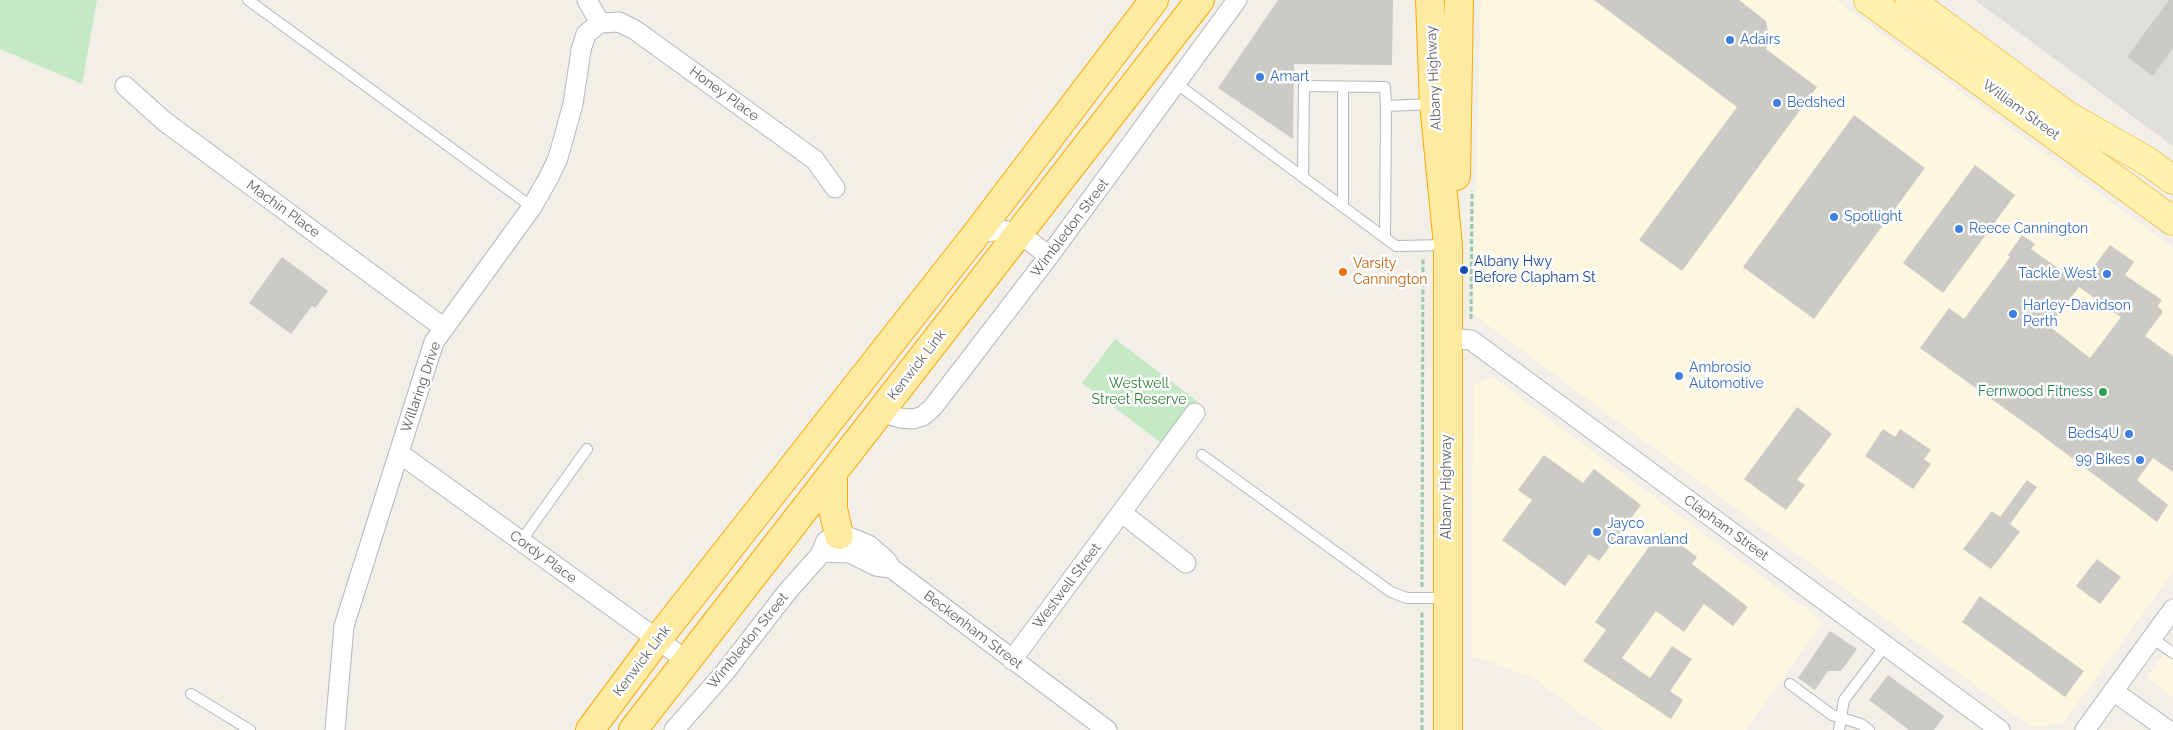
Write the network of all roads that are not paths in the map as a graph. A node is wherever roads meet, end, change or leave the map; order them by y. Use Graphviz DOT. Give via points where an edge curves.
graph roads {
  1 [pos="248,0"];
  2 [pos="587,0"];
  3 [pos="1154,0"];
  4 [pos="1237,0"];
  5 [pos="1430,0"];
  6 [pos="1458,0"];
  7 [pos="1868,0"];
  8 [pos="1910,0"];
  9 [pos="1196,1"];
  10 [pos="600,23"];
  11 [pos="1177,84"];
  12 [pos="125,86"];
  13 [pos="1343,87"];
  14 [pos="1434,104"];
  15 [pos="1386,106"];
  16 [pos="1303,176"];
  17 [pos="2173,180"];
  18 [pos="836,188"];
  19 [pos="1343,206"];
  20 [pos="532,207"];
  21 [pos="2173,221"];
  22 [pos="977,233"];
  23 [pos="1019,233"];
  24 [pos="1385,238"];
  25 [pos="1436,245"];
  26 [pos="1049,256"];
  27 [pos="444,328"];
  28 [pos="1448,338"];
  29 [pos="881,412"];
  30 [pos="1195,413"];
  31 [pos="587,449"];
  32 [pos="399,454"];
  33 [pos="1202,455"];
  34 [pos="832,474"];
  35 [pos="1122,513"];
  36 [pos="521,541"];
  37 [pos="830,544"];
  38 [pos="1186,563"];
  39 [pos="1435,598"];
  40 [pos="2173,608"];
  41 [pos="2152,638"];
  42 [pos="657,640"];
  43 [pos="1885,646"];
  44 [pos="2173,653"];
  45 [pos="686,660"];
  46 [pos="1012,660"];
  47 [pos="1790,684"];
  48 [pos="2113,691"];
  49 [pos="191,694"];
  50 [pos="1841,717"];
  51 [pos="250,730"];
  52 [pos="335,730"];
  53 [pos="590,730"];
  54 [pos="633,730"];
  55 [pos="674,730"];
  56 [pos="1107,730"];
  57 [pos="1448,730"];
  58 [pos="1838,730"];
  59 [pos="1869,730"];
  60 [pos="2000,730"];
  61 [pos="2084,730"];
  62 [pos="2168,730"];
  1 -- 20 [label="lane"];
  2 -- 10 [label="street"];
  3 -- 22 [label="highway, Kenwick Link"];
  4 -- 11 [label="street, Wimbledon Street"];
  5 -- 14 [label="highway, Albany Highway"];
  6 -- 25 [label="highway, Albany Highway" via="1456,180"];
  7 -- 21 [label="main road, William Street"];
  8 -- 17 [label="main road, William Street" via="2068,116 2148,161"];
  9 -- 23 [label="highway, Kenwick Link"];
  10 -- 18 [label="street, Honey Place" via="619,22 635,30 814,160"];
  10 -- 20 [label="street, Willaring Drive" via="586,34 573,104 558,158"];
  11 -- 16 [label="lane"];
  11 -- 26 [label="street, Wimbledon Street"];
  12 -- 27 [label="street, Machin Place" via="164,121"];
  13 -- 15 [label="lane" via="1385,87"];
  13 -- 16 [label="lane" via="1304,86"];
  13 -- 19 [label="lane"];
  14 -- 15 [label="lane"];
  14 -- 25 [label="highway, Albany Highway"];
  15 -- 24 [label="lane"];
  16 -- 19 [label="lane"];
  19 -- 24 [label="lane"];
  20 -- 27 [label="street, Willaring Drive"];
  22 -- 23 [label="street" via="1002,230"];
  22 -- 42 [label="highway, Kenwick Link"];
  23 -- 26 [label="street"];
  23 -- 29 [label="highway, Kenwick Link"];
  24 -- 25 [label="lane" via="1396,246"];
  25 -- 28 [label="highway, Albany Highway"];
  26 -- 29 [label="street, Wimbledon Street" via="928,412 913,419"];
  27 -- 32 [label="street, Willaring Drive" via="434,342"];
  28 -- 39 [label="highway, Albany Highway"];
  28 -- 43 [label="street, Clapham Street" via="1471,340"];
  29 -- 34 [label="highway, Kenwick Link"];
  30 -- 35 [label="street, Westwell Street"];
  31 -- 36 [label="lane"];
  32 -- 36 [label="street, Cordy Place"];
  32 -- 52 [label="street, Willaring Drive" via="344,626"];
  33 -- 39 [label="lane" via="1391,592 1407,598"];
  34 -- 37 [label="highway"];
  34 -- 45 [label="highway, Kenwick Link"];
  35 -- 38 [label="street"];
  35 -- 46 [label="street, Westwell Street"];
  36 -- 42 [label="street, Cordy Place"];
  37 -- 46 [label="street, Beckenham Street" via="862,541 891,568"];
  37 -- 55 [label="street, Wimbledon Street"];
  39 -- 57 [label="highway, Albany Highway"];
  40 -- 41 [label="street"];
  41 -- 44 [label="lane"];
  41 -- 48 [label="street"];
  42 -- 45 [label="street, Cordy Place"];
  42 -- 53 [label="highway, Kenwick Link"];
  43 -- 50 [label="lane" via="1844,700"];
  43 -- 60 [label="street, Clapham Street"];
  45 -- 54 [label="highway, Kenwick Link"];
  46 -- 56 [label="street, Beckenham Street"];
  47 -- 50 [label="lane" via="1832,716"];
  48 -- 61 [label="street"];
  48 -- 62 [label="street"];
  49 -- 51 [label="lane"];
  50 -- 58 [label="lane"];
  50 -- 59 [label="lane"];
}
